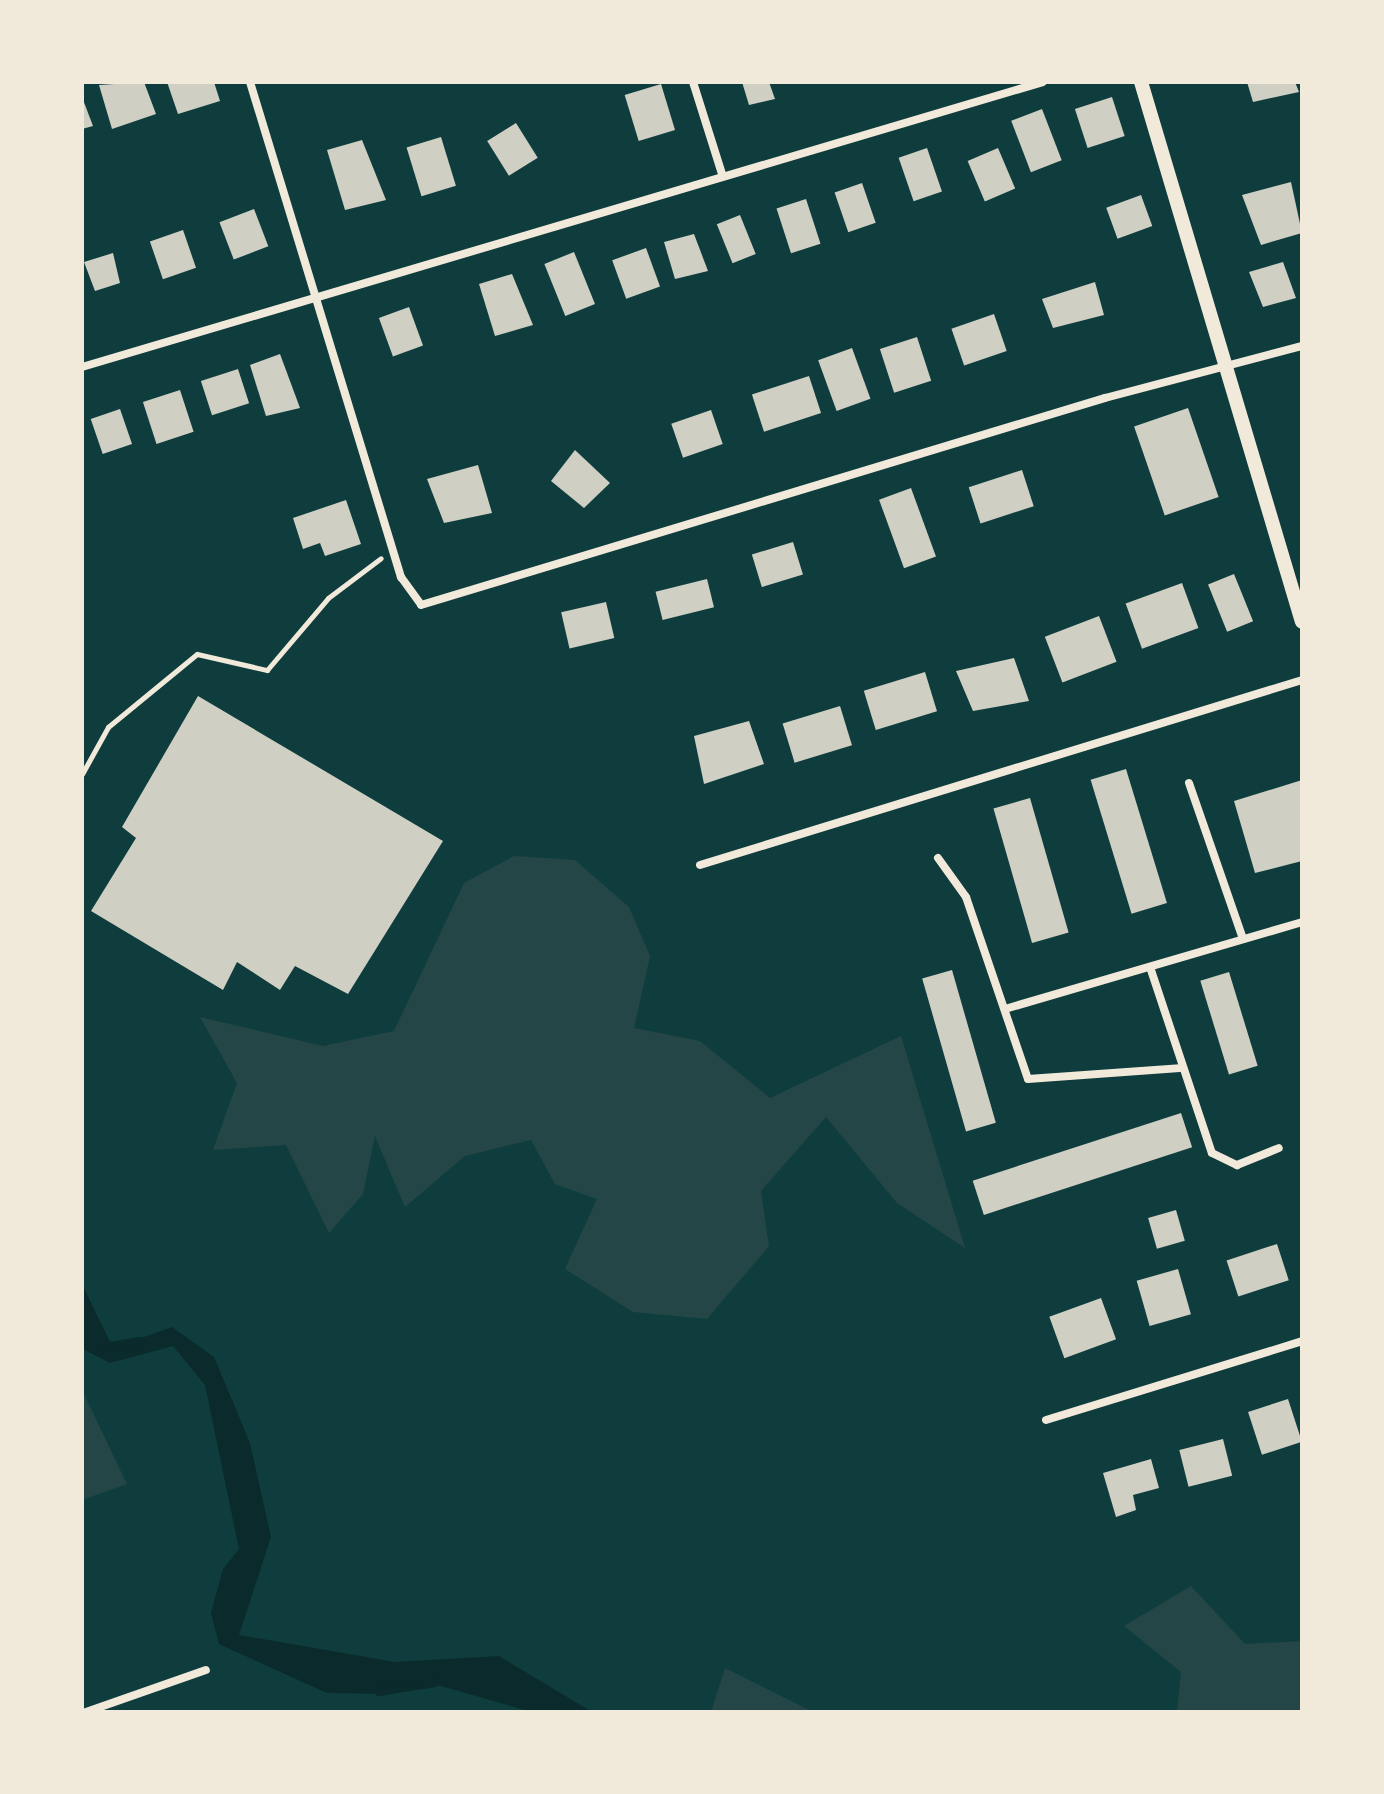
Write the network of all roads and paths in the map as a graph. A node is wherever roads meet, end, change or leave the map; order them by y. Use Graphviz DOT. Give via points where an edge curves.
graph roads {
  1 [pos="250,82"];
  2 [pos="693,82"];
  3 [pos="1043,82"];
  4 [pos="1141,82"];
  5 [pos="722,174"];
  6 [pos="315,302"];
  7 [pos="1302,346"];
  8 [pos="82,367"];
  9 [pos="1227,371"];
  10 [pos="394,554"];
  11 [pos="1302,622"];
  12 [pos="1302,680"];
  13 [pos="82,774"];
  14 [pos="1189,783"];
  15 [pos="938,858"];
  16 [pos="700,865"];
  17 [pos="1302,922"];
  18 [pos="1243,939"];
  19 [pos="1150,967"];
  20 [pos="1005,1009"];
  21 [pos="1180,1068"];
  22 [pos="1279,1148"];
  23 [pos="1302,1341"];
  24 [pos="1046,1420"];
  25 [pos="206,1670"];
  26 [pos="86,1712"];
  1 -- 6 [label="street"];
  2 -- 5 [label="street"];
  3 -- 5 [label="street"];
  4 -- 9 [label="street"];
  5 -- 6 [label="street"];
  6 -- 8 [label="street"];
  6 -- 10 [label="street"];
  7 -- 9 [label="street"];
  9 -- 10 [label="street" via="1105,398 437,603 411,599"];
  9 -- 11 [label="street"];
  10 -- 13 [label="path" via="353,574 267,670 197,654 108,727"];
  12 -- 16 [label="street"];
  14 -- 18 [label="street"];
  15 -- 20 [label="street" via="966,897"];
  17 -- 18 [label="street"];
  18 -- 19 [label="street"];
  19 -- 20 [label="street"];
  19 -- 21 [label="street"];
  20 -- 21 [label="street" via="1028,1079"];
  21 -- 22 [label="street" via="1217,1158 1237,1165"];
  23 -- 24 [label="street"];
  25 -- 26 [label="street"];
}
